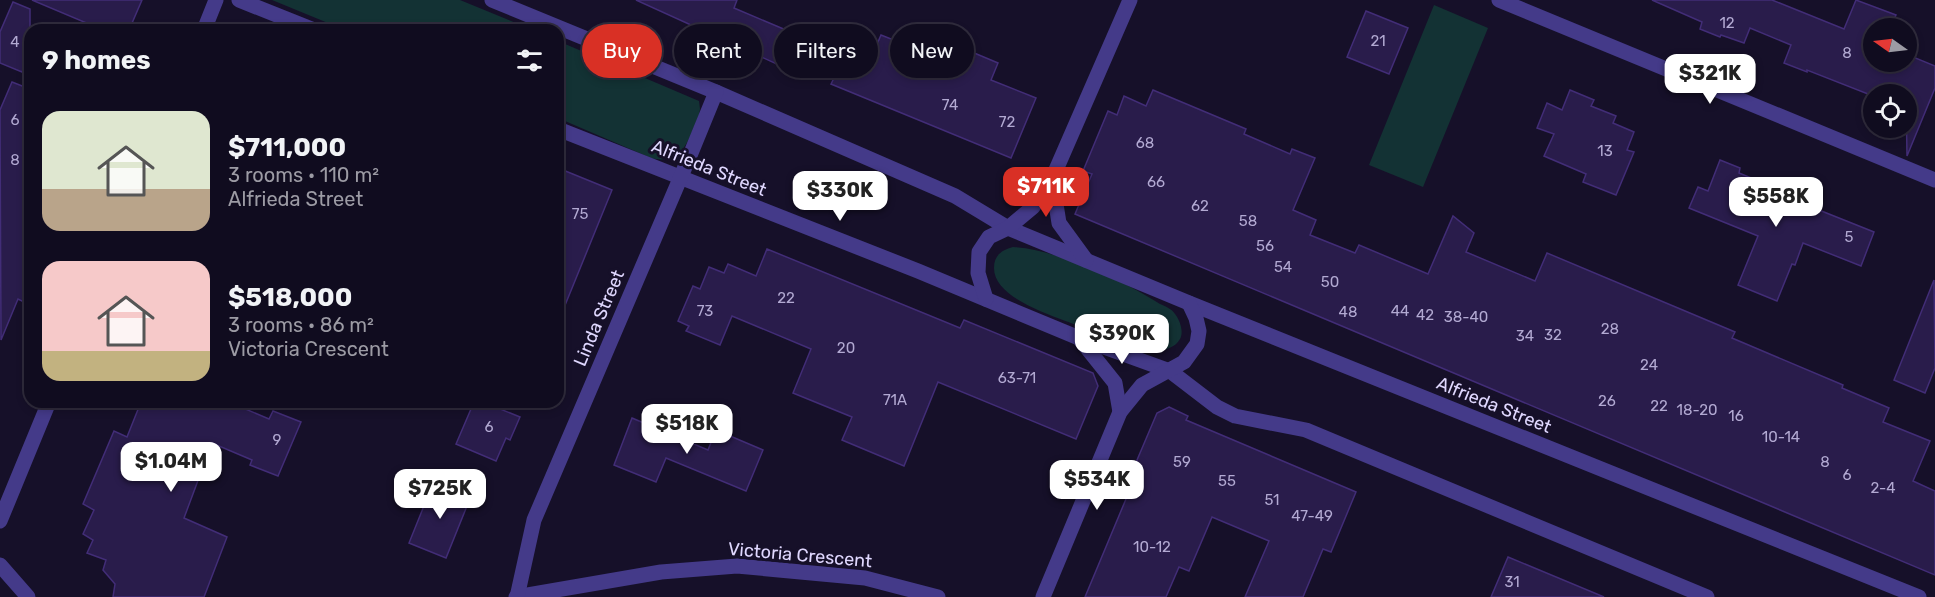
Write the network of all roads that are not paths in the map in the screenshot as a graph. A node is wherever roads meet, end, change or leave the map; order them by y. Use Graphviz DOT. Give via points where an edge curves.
graph roads {
  1 [pos="216,0"];
  2 [pos="240,0"];
  3 [pos="492,0"];
  4 [pos="1130,0"];
  5 [pos="1498,0"];
  6 [pos="206,24"];
  7 [pos="299,24"];
  8 [pos="550,24"];
  9 [pos="564,30"];
  10 [pos="716,92"];
  11 [pos="564,131"];
  12 [pos="680,178"];
  13 [pos="1052,179"];
  14 [pos="1935,180"];
  15 [pos="1008,228"];
  16 [pos="1087,260"];
  17 [pos="986,299"];
  18 [pos="1189,303"];
  19 [pos="1079,338"];
  20 [pos="1170,371"];
  21 [pos="47,408"];
  22 [pos="1120,412"];
  23 [pos="0,521"];
  24 [pos="0,566"];
  25 [pos="1884,591"];
  26 [pos="28,597"];
  27 [pos="516,597"];
  28 [pos="938,597"];
  29 [pos="1043,597"];
  30 [pos="1707,597"];
  31 [pos="1919,597"];
  1 -- 6 [label="street"];
  2 -- 7 [label="street"];
  3 -- 8 [label="street, Alfrieda Street"];
  4 -- 13 [label="street"];
  5 -- 14 [label="street"];
  9 -- 10 [label="street, Alfrieda Street"];
  10 -- 12 [label="street, Linda Street"];
  10 -- 15 [label="street, Alfrieda Street" via="955,196"];
  11 -- 12 [label="street, Alfrieda Street"];
  12 -- 17 [label="street, Alfrieda Street"];
  12 -- 27 [label="street, Linda Street" via="534,520"];
  13 -- 15 [label="street" via="1033,207"];
  13 -- 16 [label="street" via="1059,223"];
  15 -- 16 [label="street, Alfrieda Street"];
  15 -- 17 [label="street" via="989,237 979,252 978,273"];
  16 -- 18 [label="street, Alfrieda Street"];
  17 -- 19 [label="street, Alfrieda Street"];
  18 -- 20 [label="street" via="1199,331 1197,344 1184,362"];
  18 -- 25 [label="street, Alfrieda Street"];
  19 -- 20 [label="street, Alfrieda Street"];
  19 -- 22 [label="street, Alfrieda Street" via="1115,383"];
  20 -- 22 [label="street" via="1142,385"];
  20 -- 30 [label="street, Alfrieda Street" via="1235,416 1306,430"];
  21 -- 23 [label="street"];
  22 -- 29 [label="street"];
  24 -- 26 [label="street"];
  25 -- 31 [label="street, Alfrieda Street"];
  27 -- 28 [label="street, Victoria Crescent" via="661,572 737,566 866,578"];
}
